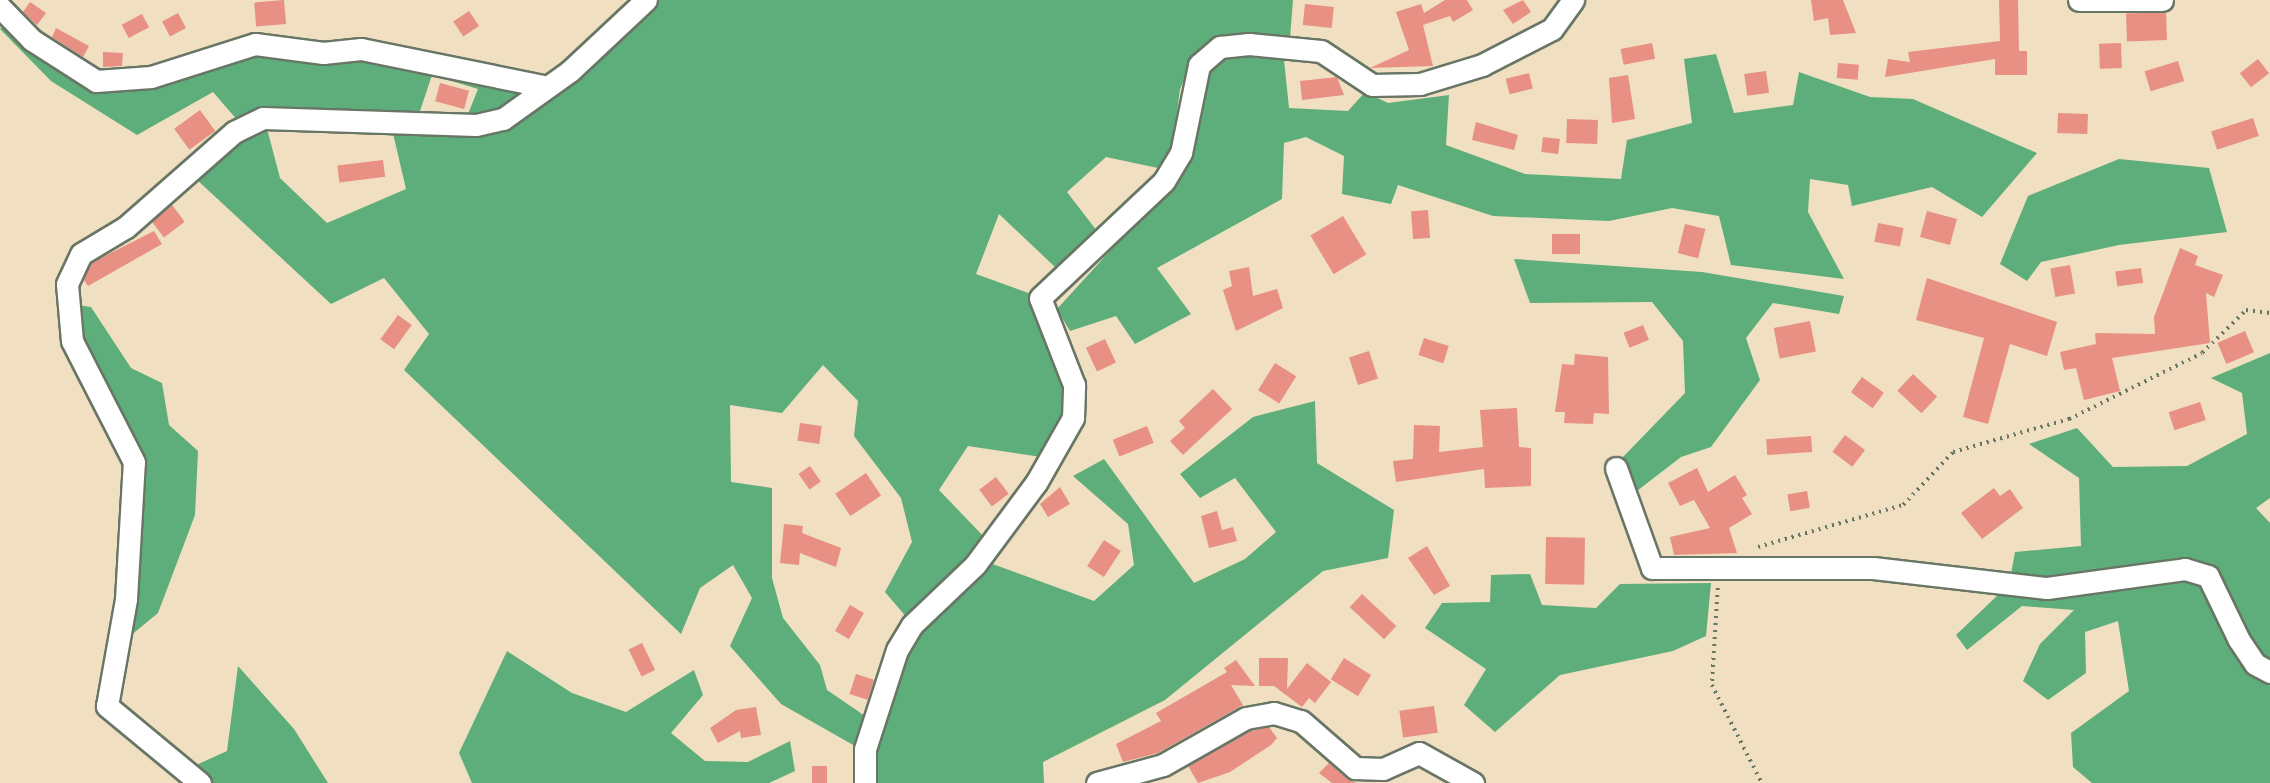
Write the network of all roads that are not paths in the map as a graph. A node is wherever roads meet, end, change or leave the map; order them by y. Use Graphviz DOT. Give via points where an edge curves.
graph roads {
  1 [pos="646,0"];
  2 [pos="1573,0"];
  3 [pos="2079,0"];
  4 [pos="2162,0"];
  5 [pos="0,8"];
  6 [pos="543,86"];
  7 [pos="1616,468"];
  8 [pos="2270,672"];
  9 [pos="200,783"];
  10 [pos="865,783"];
  11 [pos="1097,783"];
  12 [pos="1474,783"];
  1 -- 6 [label="street" via="570,71"];
  2 -- 10 [label="street" via="1552,29 1531,41 1420,84 1372,85 1321,51 1249,44 1220,47 1199,65 1181,153 1164,181 1040,298 1074,385 1073,418 1036,483 975,565 912,625 897,650 865,749"];
  3 -- 4 [label="street"];
  5 -- 6 [label="street" via="32,40 96,82 151,77 256,44 323,53 361,49"];
  6 -- 9 [label="street" via="503,119 476,125 263,118 234,132 126,227 80,254 67,284 72,341 134,461 126,598 107,706"];
  7 -- 8 [label="street" via="1652,568 1874,568 2046,588 2185,569 2207,576 2239,640 2255,664"];
  11 -- 12 [label="street" via="1164,765 1246,718 1274,713 1301,721 1355,768 1383,768 1419,754"];
}
